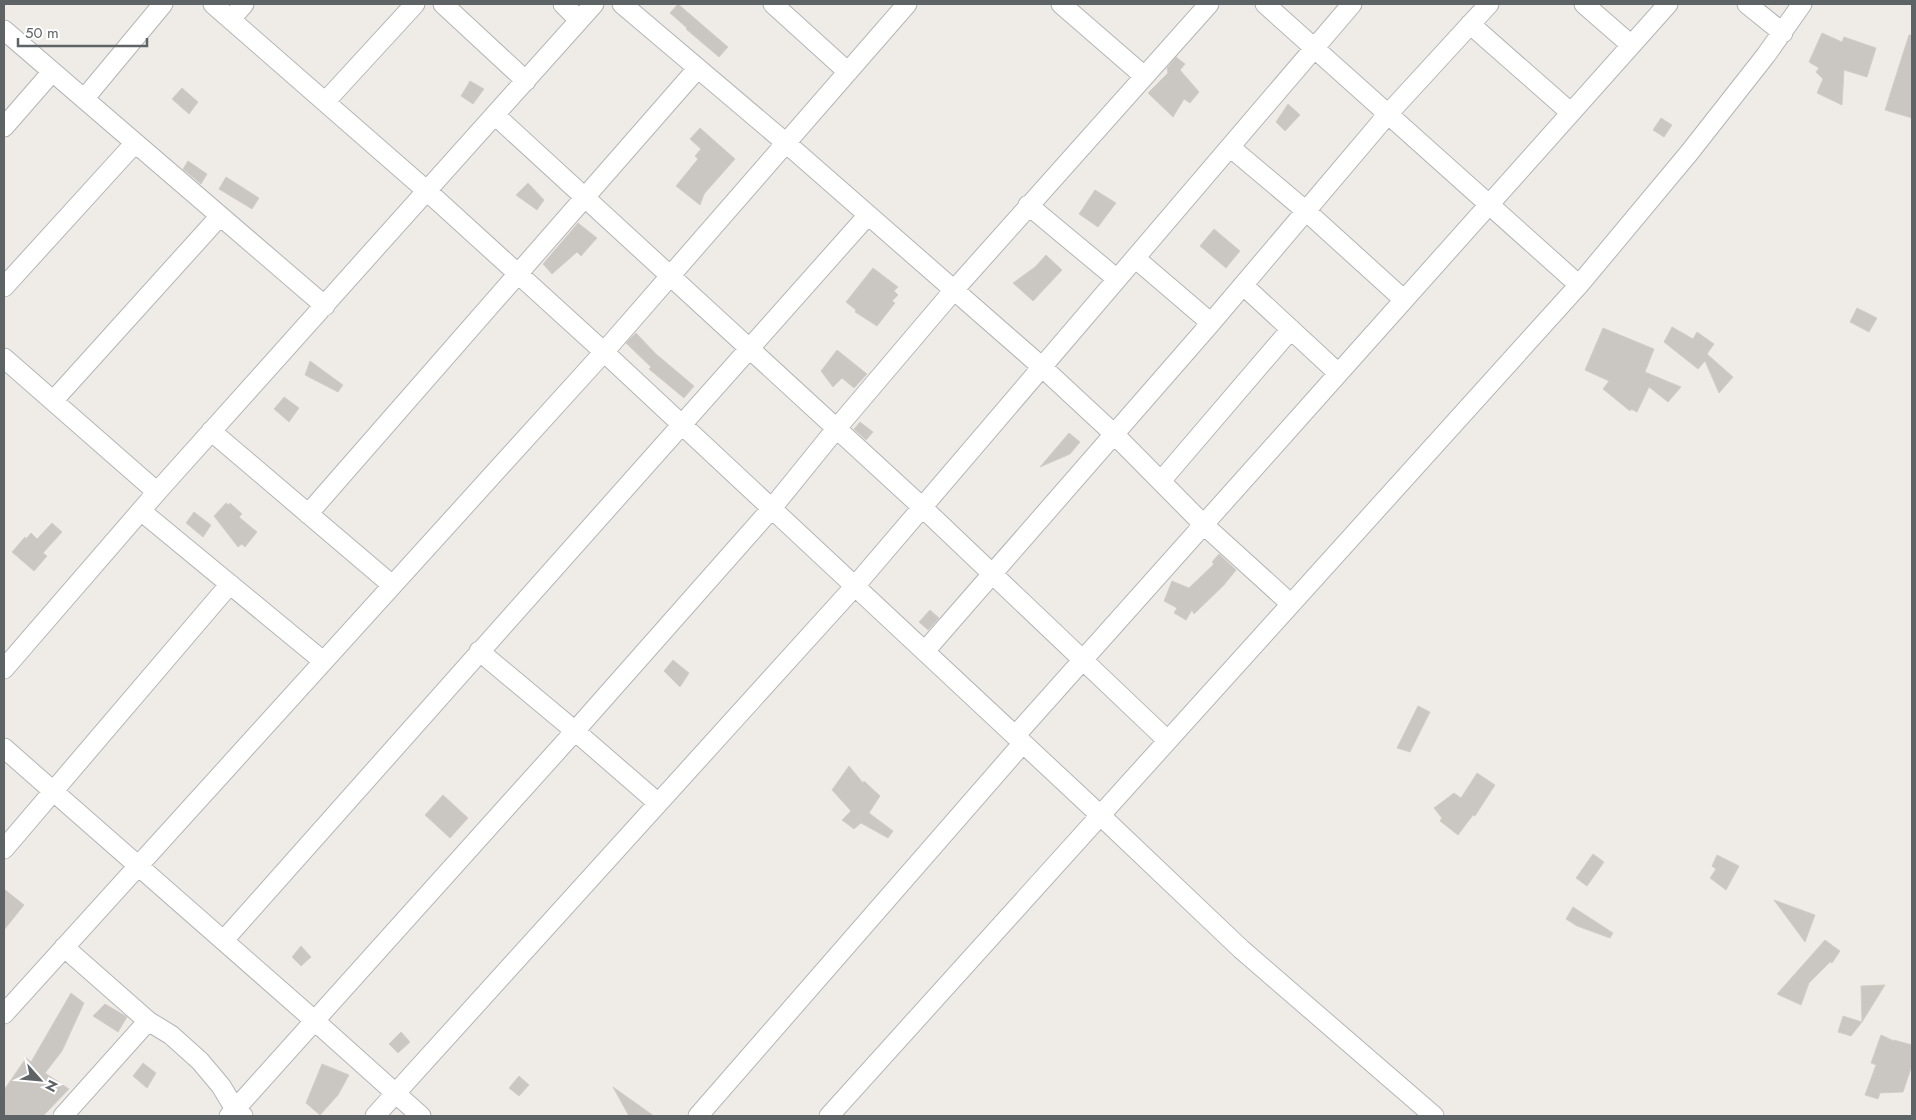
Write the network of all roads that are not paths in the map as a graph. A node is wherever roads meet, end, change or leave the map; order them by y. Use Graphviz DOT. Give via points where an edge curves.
graph roads {
  1 [pos="163,4"];
  2 [pos="213,4"];
  3 [pos="244,4"];
  4 [pos="415,4"];
  5 [pos="443,4"];
  6 [pos="563,4"];
  7 [pos="594,4"];
  8 [pos="622,4"];
  9 [pos="774,4"];
  10 [pos="907,4"];
  11 [pos="1061,4"];
  12 [pos="1209,4"];
  13 [pos="1265,4"];
  14 [pos="1352,4"];
  15 [pos="1489,4"];
  16 [pos="1584,4"];
  17 [pos="1668,4"];
  18 [pos="1747,4"];
  19 [pos="1802,4"];
  20 [pos="231,19"];
  21 [pos="579,20"];
  22 [pos="1470,24"];
  23 [pos="4,30"];
  24 [pos="1783,33"];
  25 [pos="1630,45"];
  26 [pos="1315,48"];
  27 [pos="697,69"];
  28 [pos="52,72"];
  29 [pos="848,72"];
  30 [pos="1144,76"];
  31 [pos="526,80"];
  32 [pos="84,99"];
  33 [pos="325,102"];
  34 [pos="1570,112"];
  35 [pos="1388,114"];
  36 [pos="495,115"];
  37 [pos="4,126"];
  38 [pos="135,143"];
  39 [pos="786,143"];
  40 [pos="1230,146"];
  41 [pos="427,190"];
  42 [pos="584,197"];
  43 [pos="1488,203"];
  44 [pos="1028,205"];
  45 [pos="1306,211"];
  46 [pos="868,214"];
  47 [pos="220,216"];
  48 [pos="1135,258"];
  49 [pos="517,273"];
  50 [pos="670,276"];
  51 [pos="1117,279"];
  52 [pos="1243,284"];
  53 [pos="1580,286"];
  54 [pos="4,287"];
  55 [pos="954,290"];
  56 [pos="1403,299"];
  57 [pos="325,306"];
  58 [pos="1210,323"];
  59 [pos="1291,329"];
  60 [pos="749,350"];
  61 [pos="604,352"];
  62 [pos="4,358"];
  63 [pos="1042,367"];
  64 [pos="1338,373"];
  65 [pos="53,401"];
  66 [pos="682,425"];
  67 [pos="836,429"];
  68 [pos="211,431"];
  69 [pos="1113,433"];
  70 [pos="1161,481"];
  71 [pos="157,492"];
  72 [pos="772,508"];
  73 [pos="922,508"];
  74 [pos="141,511"];
  75 [pos="308,514"];
  76 [pos="1204,525"];
  77 [pos="991,574"];
  78 [pos="230,584"];
  79 [pos="392,585"];
  80 [pos="855,586"];
  81 [pos="1291,604"];
  82 [pos="479,651"];
  83 [pos="925,651"];
  84 [pos="323,661"];
  85 [pos="1083,661"];
  86 [pos="4,669"];
  87 [pos="576,731"];
  88 [pos="1019,740"];
  89 [pos="1167,740"];
  90 [pos="4,748"];
  91 [pos="54,792"];
  92 [pos="658,803"];
  93 [pos="1100,815"];
  94 [pos="4,849"];
  95 [pos="137,866"];
  96 [pos="224,940"];
  97 [pos="64,947"];
  98 [pos="5,1010"];
  99 [pos="148,1021"];
  100 [pos="315,1021"];
  101 [pos="395,1093"];
  102 [pos="236,1114"];
  103 [pos="63,1116"];
  104 [pos="375,1116"];
  105 [pos="421,1116"];
  106 [pos="698,1116"];
  107 [pos="829,1116"];
  108 [pos="1434,1116"];
  1 -- 32 [label="street"];
  2 -- 20 [label="street"];
  3 -- 20 [label="street"];
  4 -- 33 [label="street"];
  5 -- 31 [label="street"];
  6 -- 21 [label="street"];
  7 -- 21 [label="street"];
  8 -- 27 [label="street"];
  9 -- 29 [label="street"];
  10 -- 29 [label="street"];
  11 -- 30 [label="street"];
  12 -- 30 [label="street"];
  13 -- 26 [label="street"];
  14 -- 26 [label="street"];
  15 -- 22 [label="street"];
  16 -- 25 [label="street"];
  17 -- 25 [label="street"];
  18 -- 24 [label="street"];
  19 -- 24 [label="street"];
  20 -- 33 [label="street"];
  21 -- 31 [label="street"];
  22 -- 34 [label="street"];
  22 -- 35 [label="street"];
  23 -- 28 [label="street"];
  24 -- 53 [label="street"];
  25 -- 34 [label="street"];
  26 -- 35 [label="street"];
  26 -- 40 [label="street"];
  27 -- 39 [label="street"];
  27 -- 42 [label="street"];
  28 -- 32 [label="street"];
  28 -- 37 [label="street"];
  29 -- 39 [label="street"];
  30 -- 44 [label="street"];
  31 -- 36 [label="street"];
  32 -- 38 [label="street"];
  33 -- 41 [label="street"];
  34 -- 43 [label="street"];
  35 -- 43 [label="street"];
  35 -- 45 [label="street"];
  36 -- 41 [label="street"];
  36 -- 42 [label="street"];
  38 -- 47 [label="street"];
  38 -- 54 [label="street"];
  39 -- 46 [label="street"];
  39 -- 50 [label="street"];
  40 -- 45 [label="street"];
  40 -- 48 [label="street"];
  41 -- 49 [label="street"];
  41 -- 57 [label="street"];
  42 -- 49 [label="street"];
  42 -- 50 [label="street"];
  43 -- 53 [label="street"];
  43 -- 56 [label="street"];
  44 -- 51 [label="street"];
  44 -- 55 [label="street"];
  45 -- 52 [label="street"];
  45 -- 56 [label="street"];
  46 -- 55 [label="street"];
  46 -- 60 [label="street"];
  47 -- 57 [label="street"];
  47 -- 65 [label="street"];
  48 -- 51 [label="street"];
  48 -- 58 [label="street"];
  49 -- 61 [label="street"];
  49 -- 75 [label="street"];
  50 -- 60 [label="street"];
  50 -- 61 [label="street"];
  51 -- 63 [label="street"];
  52 -- 58 [label="street"];
  52 -- 59 [label="street"];
  53 -- 81 [label="street"];
  55 -- 63 [label="street"];
  55 -- 67 [label="street"];
  56 -- 64 [label="street"];
  57 -- 68 [label="street"];
  58 -- 69 [label="street"];
  59 -- 64 [label="street"];
  59 -- 70 [label="street"];
  60 -- 66 [label="street"];
  60 -- 67 [label="street"];
  61 -- 66 [label="street"];
  61 -- 79 [label="street"];
  62 -- 65 [label="street"];
  63 -- 69 [label="street"];
  63 -- 73 [label="street"];
  64 -- 76 [label="street"];
  65 -- 71 [label="street"];
  66 -- 72 [label="street"];
  66 -- 82 [label="street"];
  67 -- 72 [label="street"];
  67 -- 73 [label="street"];
  68 -- 71 [label="street"];
  68 -- 75 [label="street"];
  69 -- 70 [label="street"];
  69 -- 77 [label="street"];
  70 -- 76 [label="street"];
  71 -- 74 [label="street"];
  72 -- 80 [label="street"];
  72 -- 87 [label="street"];
  73 -- 77 [label="street"];
  73 -- 80 [label="street"];
  74 -- 78 [label="street"];
  74 -- 86 [label="street"];
  75 -- 79 [label="street"];
  76 -- 81 [label="street"];
  76 -- 85 [label="street"];
  77 -- 83 [label="street"];
  77 -- 85 [label="street"];
  78 -- 84 [label="street"];
  78 -- 91 [label="street"];
  79 -- 84 [label="street"];
  80 -- 83 [label="street"];
  80 -- 92 [label="street"];
  81 -- 89 [label="street"];
  82 -- 87 [label="street"];
  82 -- 96 [label="street"];
  83 -- 88 [label="street"];
  84 -- 95 [label="street"];
  85 -- 88 [label="street"];
  85 -- 89 [label="street"];
  87 -- 92 [label="street"];
  87 -- 100 [label="street"];
  88 -- 93 [label="street"];
  88 -- 106 [label="street"];
  89 -- 93 [label="street"];
  90 -- 91 [label="street"];
  91 -- 94 [label="street"];
  91 -- 95 [label="street"];
  92 -- 101 [label="street"];
  93 -- 107 [label="street"];
  93 -- 108 [label="street" via="1241,949"];
  95 -- 96 [label="street"];
  95 -- 97 [label="street"];
  96 -- 100 [label="street"];
  97 -- 98 [label="street"];
  97 -- 99 [label="street"];
  99 -- 102 [label="street" via="171,1035 200,1061 221,1086"];
  99 -- 103 [label="street"];
  100 -- 101 [label="street"];
  100 -- 102 [label="street"];
  101 -- 104 [label="street"];
  101 -- 105 [label="street"];
}
